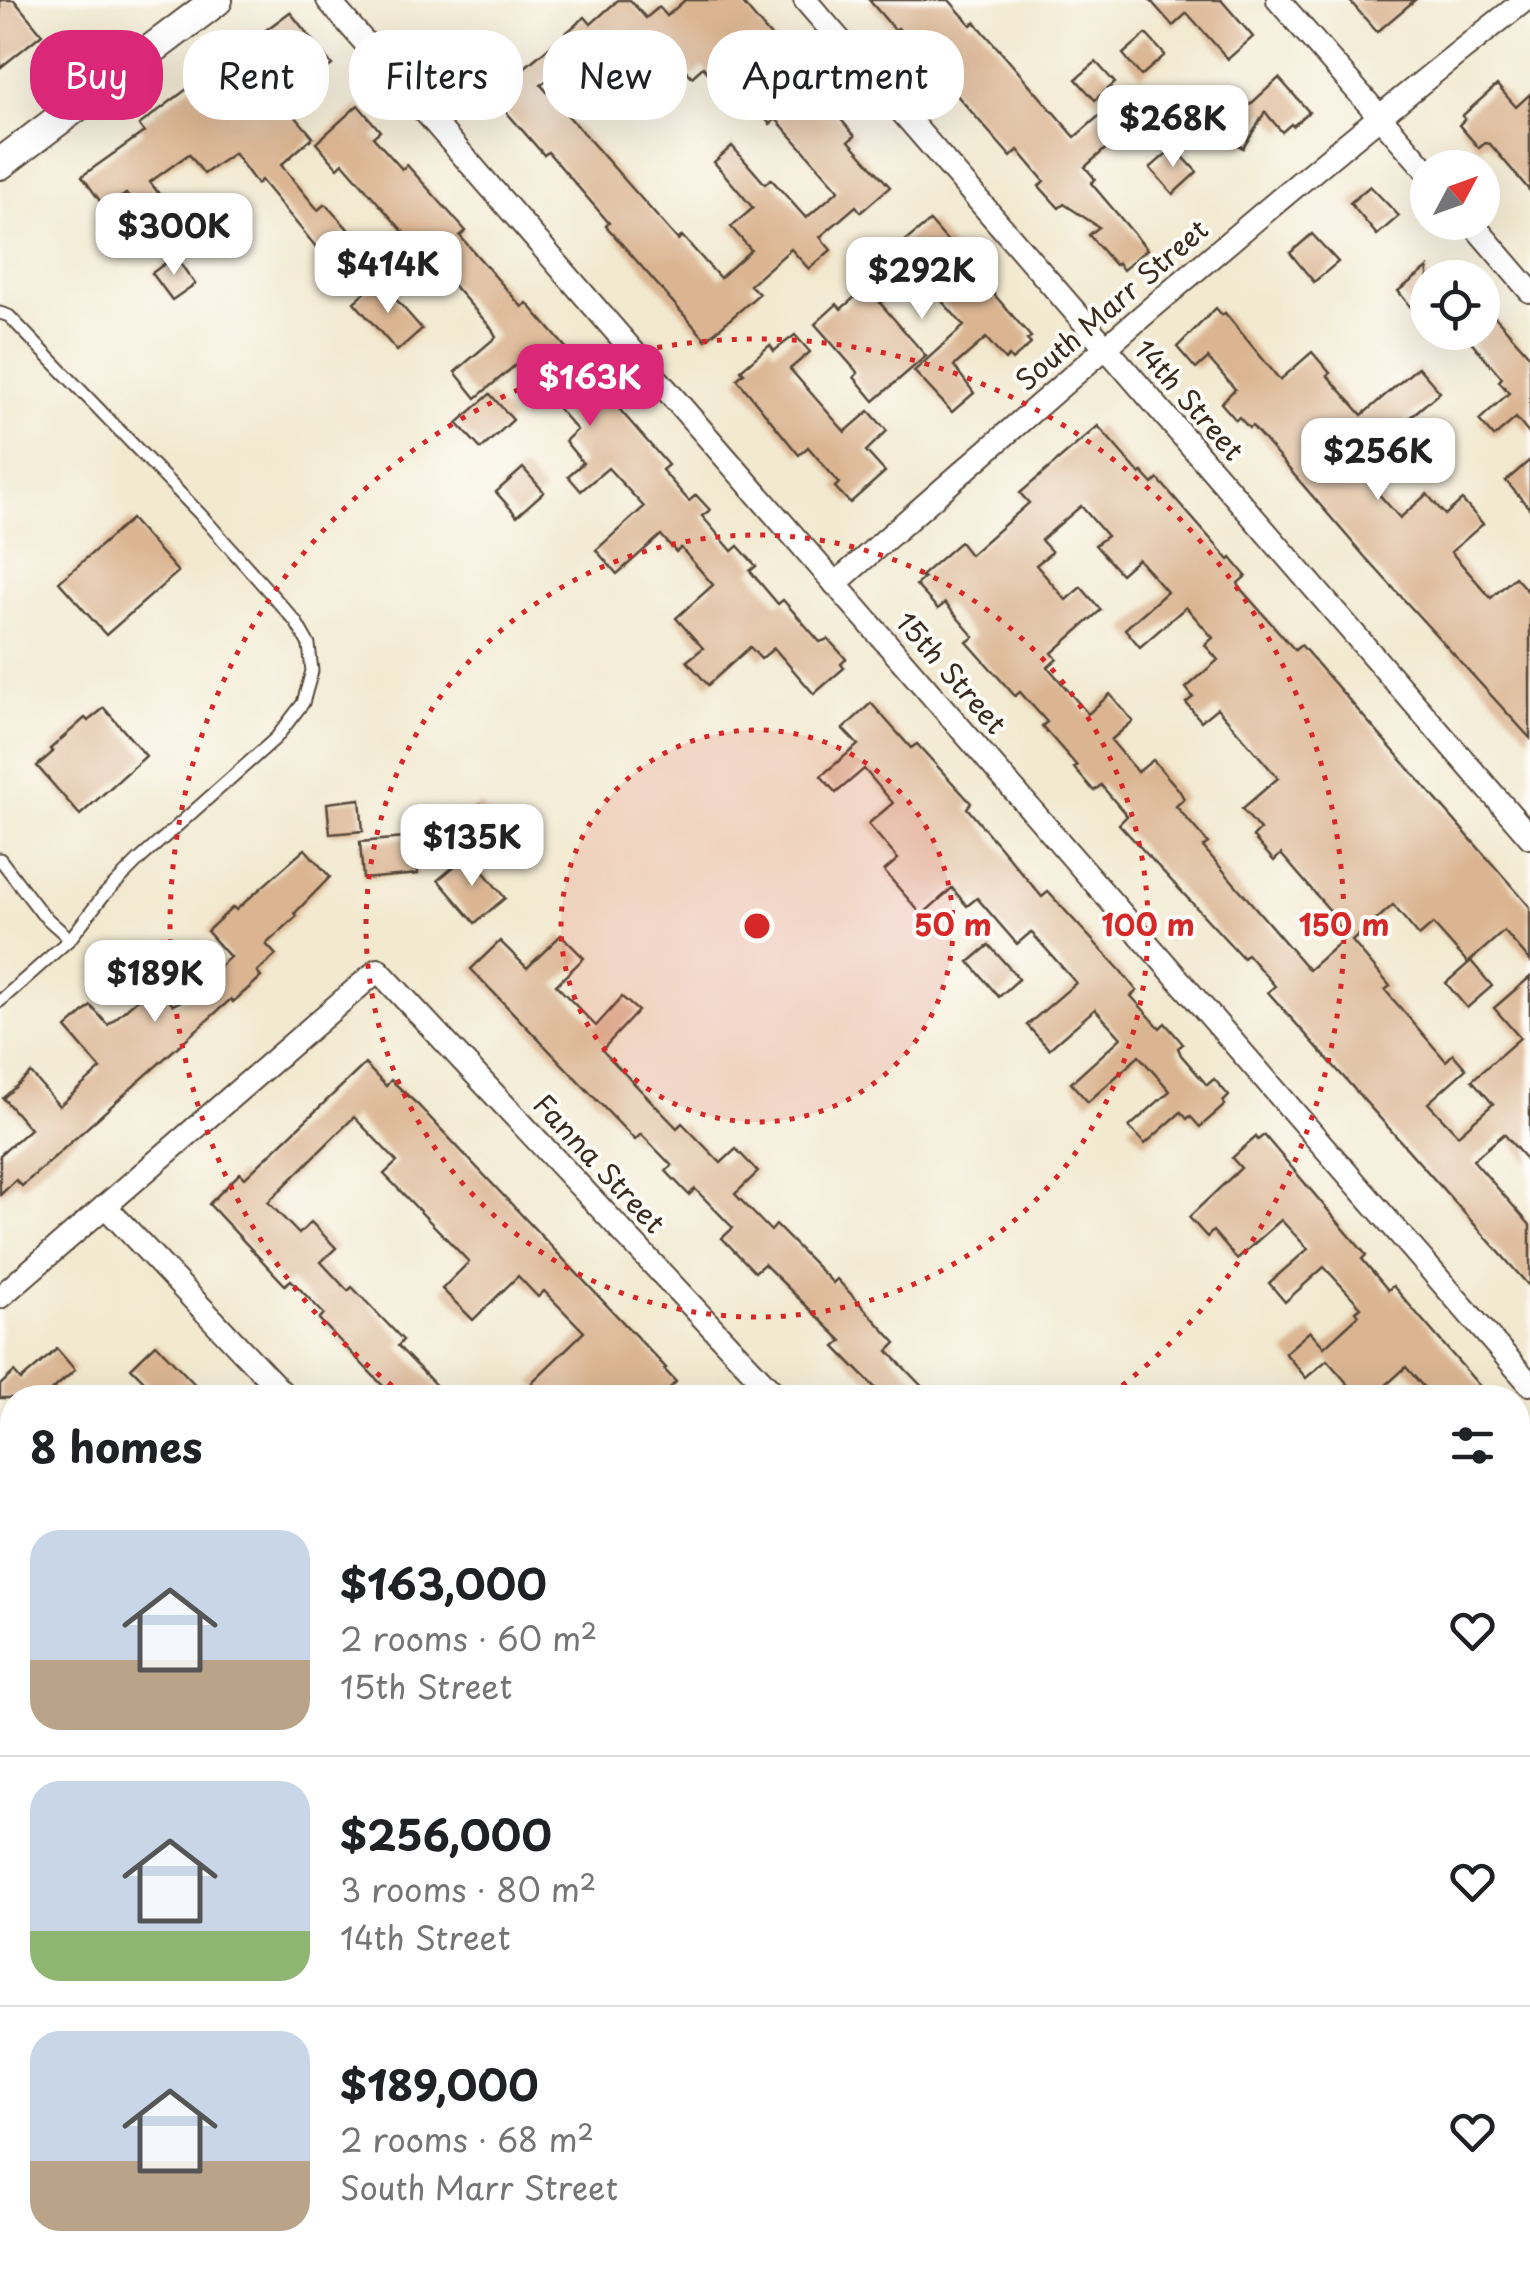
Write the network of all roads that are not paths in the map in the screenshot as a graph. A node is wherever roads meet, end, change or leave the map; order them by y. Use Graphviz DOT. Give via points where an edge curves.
graph roads {
  1 [pos="217,0"];
  2 [pos="328,0"];
  3 [pos="805,0"];
  4 [pos="1278,0"];
  5 [pos="1525,0"];
  6 [pos="1379,116"];
  7 [pos="1410,151"];
  8 [pos="0,164"];
  9 [pos="1486,240"];
  10 [pos="1530,291"];
  11 [pos="0,313"];
  12 [pos="1105,346"];
  13 [pos="836,584"];
  14 [pos="1530,837"];
  15 [pos="0,859"];
  16 [pos="70,938"];
  17 [pos="0,1001"];
  18 [pos="106,1206"];
  19 [pos="0,1298"];
  20 [pos="1530,1384"];
  21 [pos="275,1385"];
  22 [pos="766,1385"];
  1 -- 8 [label="main road"];
  2 -- 13 [label="street, 15th Street"];
  3 -- 12 [label="street, 14th Street"];
  4 -- 6 [label="street"];
  5 -- 6 [label="street, South Marr Street"];
  6 -- 7 [label="street"];
  6 -- 12 [label="street, South Marr Street"];
  9 -- 10 [label="street"];
  11 -- 16 [label="lane" via="200,514 296,622 312,662 307,696 276,738 140,858"];
  12 -- 13 [label="street, South Marr Street"];
  12 -- 14 [label="street, 14th Street"];
  13 -- 20 [label="street, 15th Street"];
  15 -- 16 [label="lane" via="42,914"];
  16 -- 17 [label="lane"];
  18 -- 19 [label="street"];
  18 -- 21 [label="street"];
  18 -- 22 [label="street, Fanna Street" via="378,970"];
}
